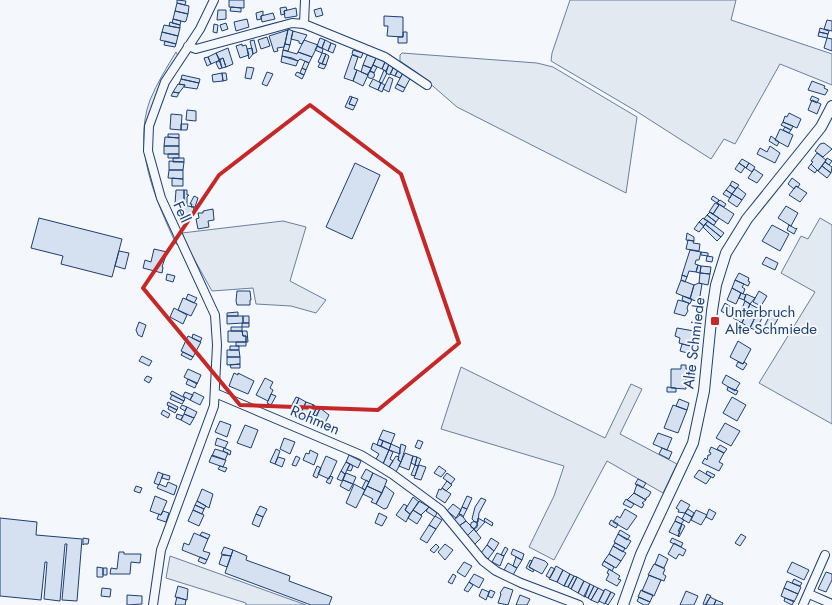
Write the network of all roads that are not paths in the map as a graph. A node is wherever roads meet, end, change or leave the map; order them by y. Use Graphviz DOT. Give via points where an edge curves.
graph roads {
  1 [pos="214,0"];
  2 [pos="305,0"];
  3 [pos="304,24"];
  4 [pos="188,46"];
  5 [pos="427,85"];
  6 [pos="832,106"];
  7 [pos="215,393"];
  8 [pos="825,555"];
  9 [pos="809,594"];
  10 [pos="832,604"];
  11 [pos="154,605"];
  12 [pos="578,605"];
  13 [pos="624,605"];
  14 [pos="803,605"];
  1 -- 4 [label="street, Fell"];
  2 -- 3 [label="street"];
  3 -- 4 [label="street" via="292,23 196,49"];
  3 -- 5 [label="street" via="385,57"];
  4 -- 7 [label="street, Fell" via="165,82 149,126 148,151 160,198 216,315"];
  6 -- 13 [label="street, Alte Schmiede" via="821,127 747,219 726,252 713,302 704,391 693,443 641,554"];
  7 -- 11 [label="street" via="214,406 161,550"];
  7 -- 12 [label="street, Rohmen" via="361,455 442,510 483,561 496,571"];
  8 -- 9 [label="street"];
  9 -- 10 [label="street"];
  9 -- 14 [label="street"];
}
